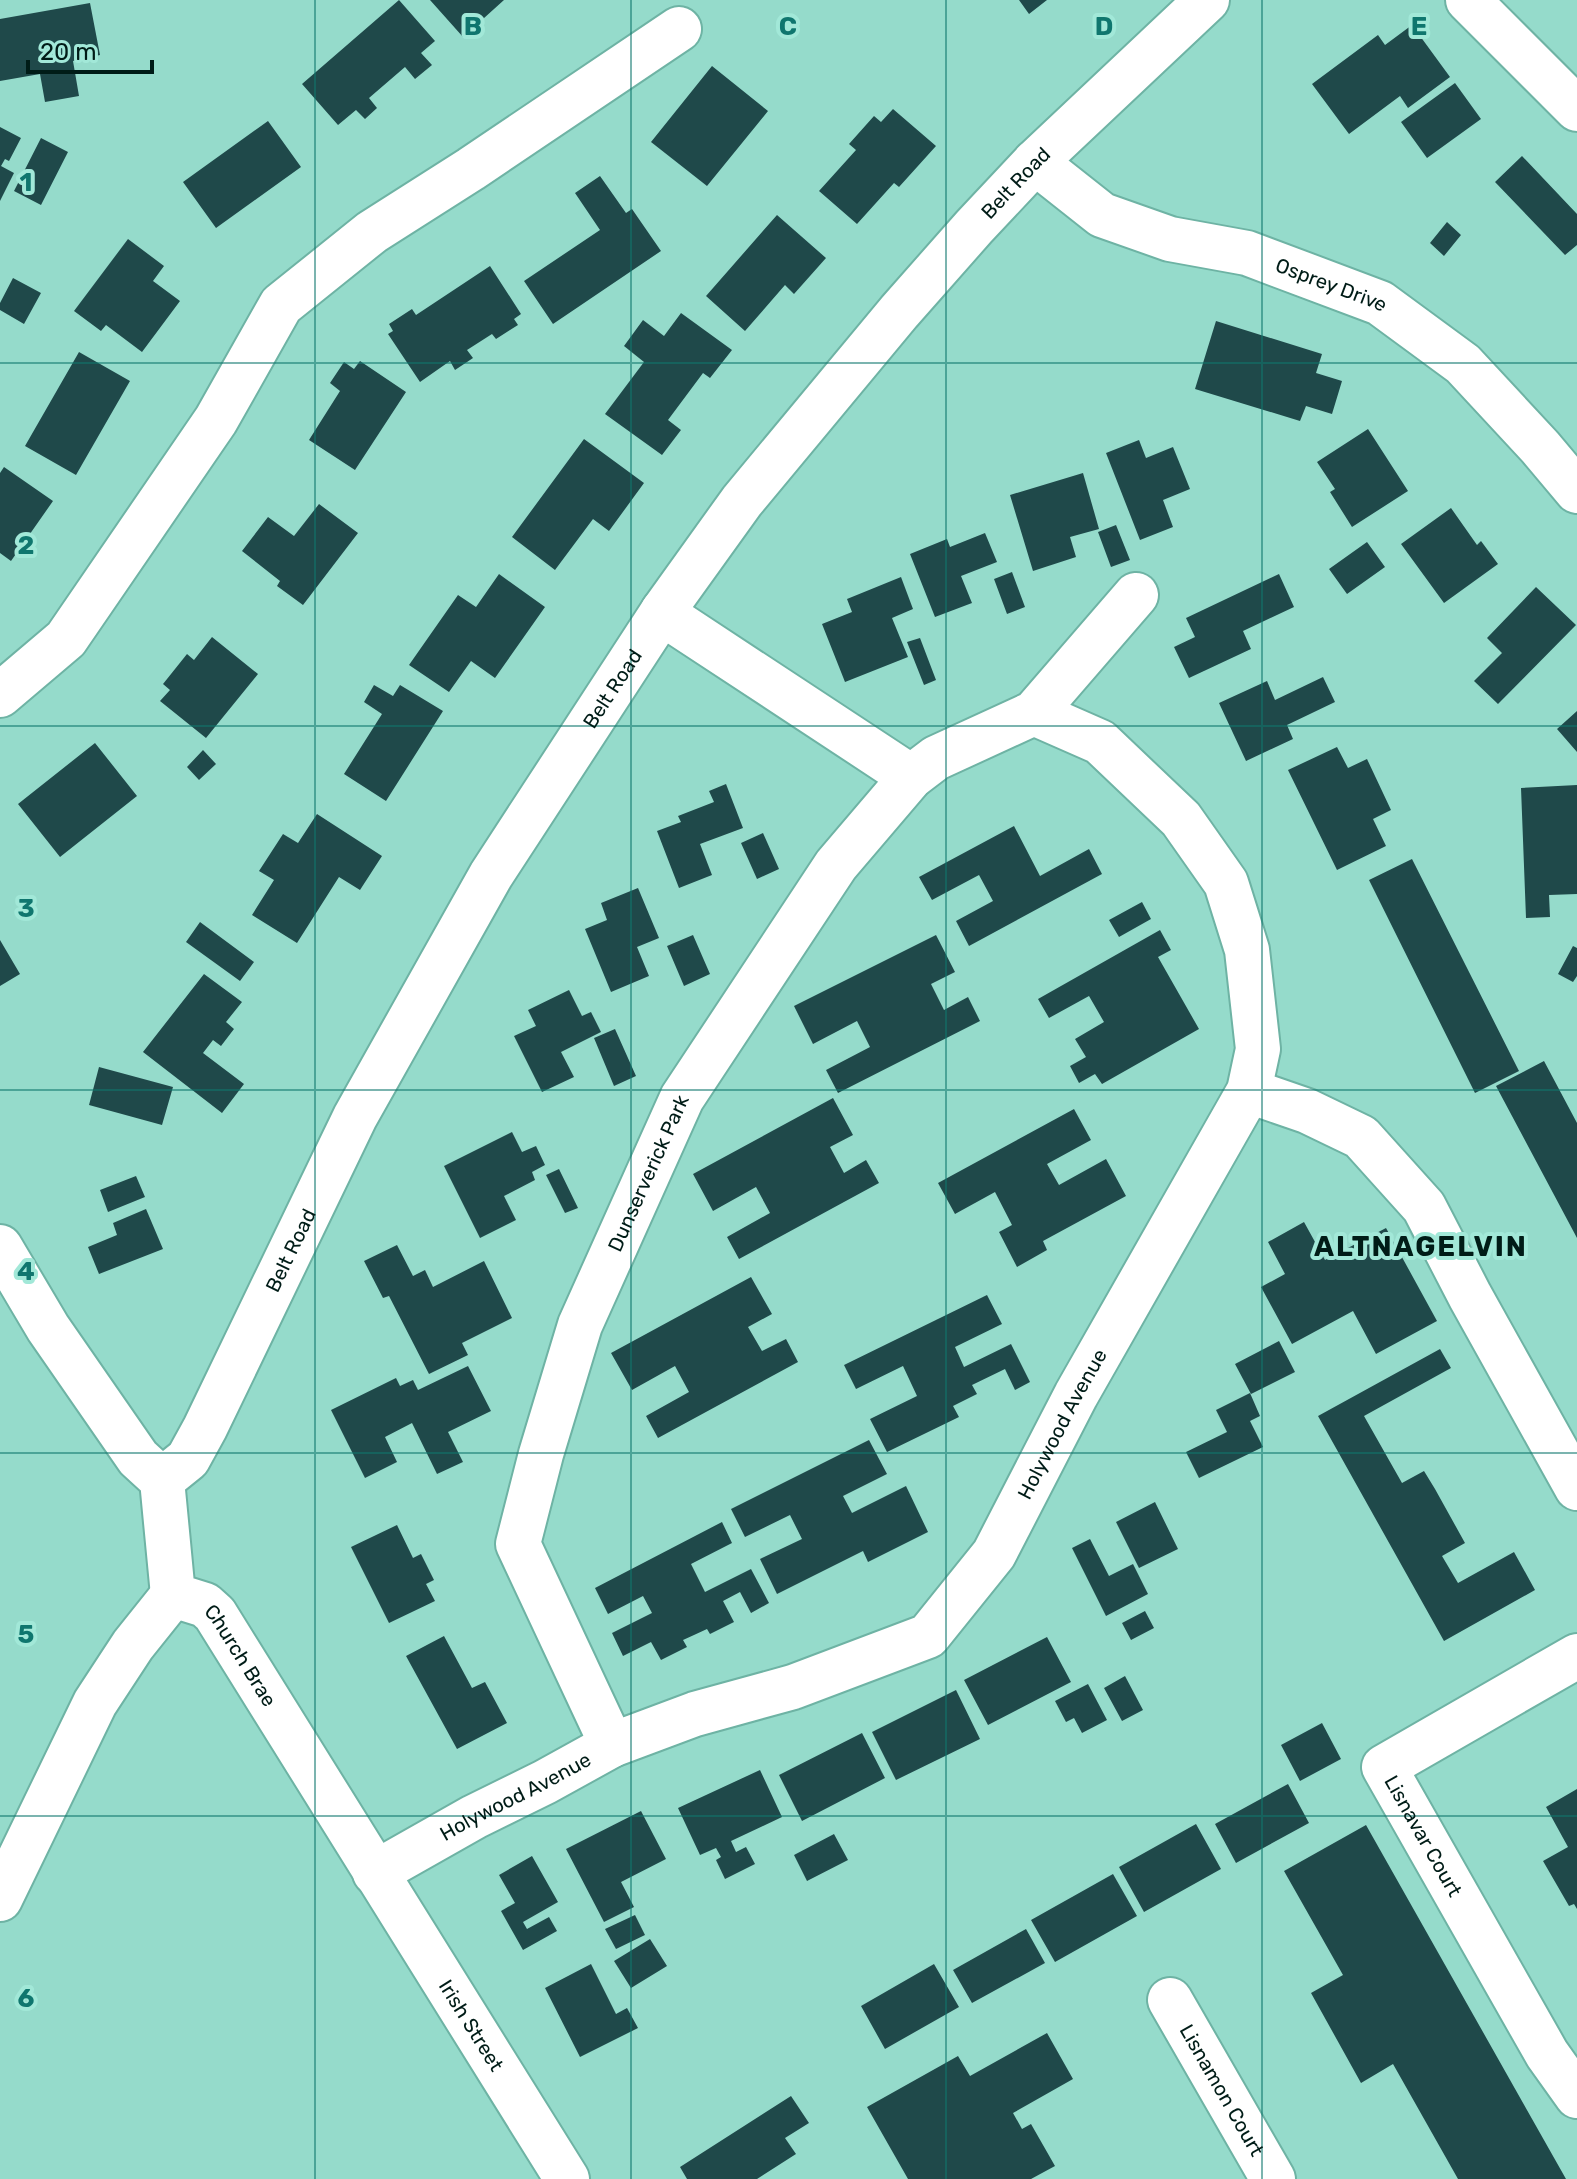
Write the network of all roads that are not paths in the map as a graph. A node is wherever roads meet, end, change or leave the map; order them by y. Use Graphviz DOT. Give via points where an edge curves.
graph roads {
  1 [pos="1468,0"];
  2 [pos="1202,1"];
  3 [pos="679,29"];
  4 [pos="1577,109"];
  5 [pos="1035,162"];
  6 [pos="1577,491"];
  7 [pos="1136,595"];
  8 [pos="663,611"];
  9 [pos="0,695"];
  10 [pos="1034,713"];
  11 [pos="911,777"];
  12 [pos="1249,1091"];
  13 [pos="0,1247"];
  14 [pos="162,1480"];
  15 [pos="1577,1488"];
  16 [pos="173,1595"];
  17 [pos="1577,1656"];
  18 [pos="612,1745"];
  19 [pos="375,1873"];
  20 [pos="0,1899"];
  21 [pos="1170,2000"];
  22 [pos="1577,2096"];
  23 [pos="567,2179"];
  24 [pos="1273,2179"];
  1 -- 4 [label="street"];
  2 -- 5 [label="street, Belt Road"];
  3 -- 9 [label="street" via="372,232 281,305 216,420 66,639"];
  5 -- 6 [label="street, Osprey Drive" via="1102,215 1170,239 1247,253 1380,303 1463,364"];
  5 -- 8 [label="street, Belt Road" via="824,401 742,501"];
  7 -- 10 [label="street"];
  8 -- 11 [label="street"];
  8 -- 14 [label="street, Belt Road" via="491,875 355,1117 188,1459"];
  10 -- 11 [label="street, Dunserverick Park" via="936,758"];
  10 -- 12 [label="street, Holywood Avenue" via="1100,742 1181,819 1226,883 1247,950 1258,1049"];
  11 -- 18 [label="street, Dunserverick Park" via="836,865 682,1098 580,1325 518,1544"];
  12 -- 15 [label="street" via="1361,1137 1424,1207"];
  12 -- 18 [label="street, Holywood Avenue" via="1076,1395 994,1554 928,1636 793,1687 695,1714"];
  13 -- 14 [label="street" via="48,1328 138,1458"];
  14 -- 16 [label="street"];
  16 -- 19 [label="street, Church Brae" via="205,1605 215,1614"];
  16 -- 20 [label="street" via="95,1703"];
  17 -- 22 [label="street, Lisnavar Court" via="1384,1767 1547,2054"];
  18 -- 19 [label="street, Holywood Avenue"];
  19 -- 23 [label="street, Irish Street"];
  21 -- 24 [label="street, Lisnamon Court"];
}
